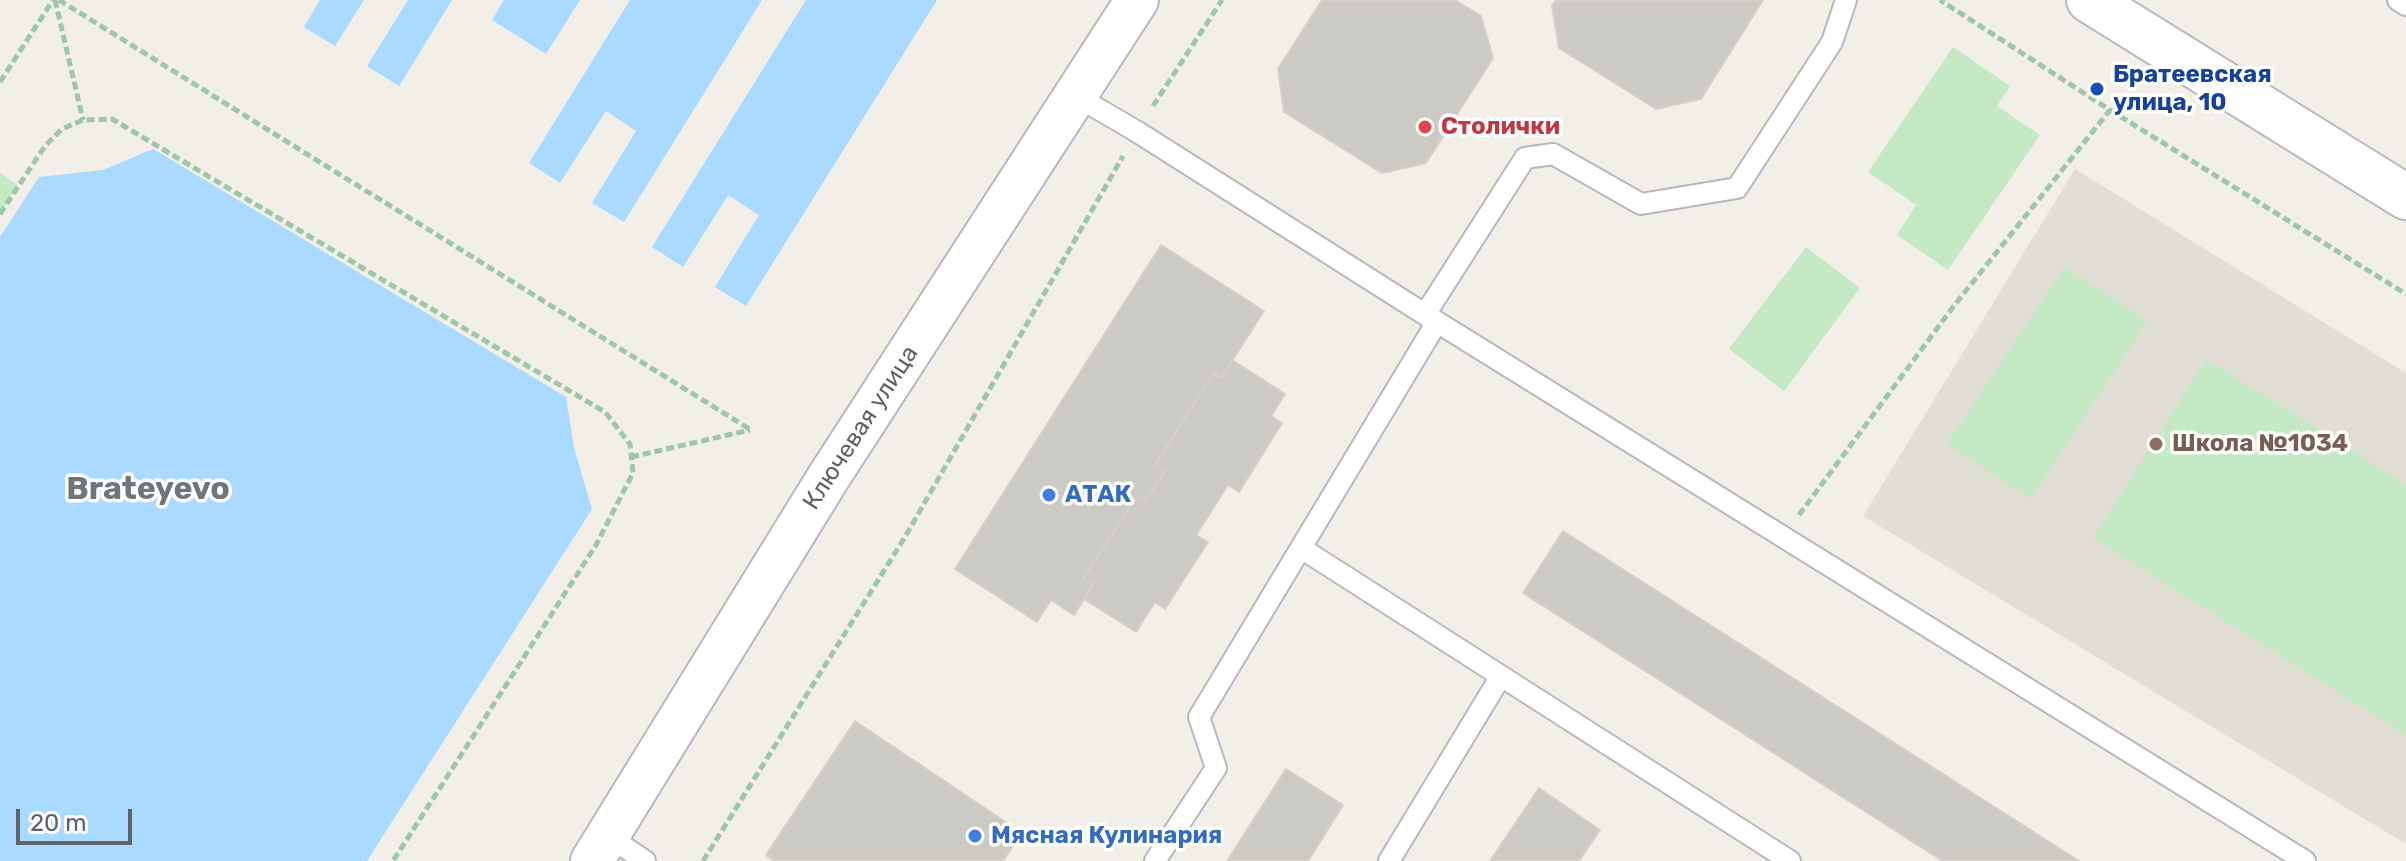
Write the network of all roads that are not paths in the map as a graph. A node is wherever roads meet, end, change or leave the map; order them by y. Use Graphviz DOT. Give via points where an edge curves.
graph roads {
  1 [pos="1137,0"];
  2 [pos="1846,0"];
  3 [pos="2089,0"];
  4 [pos="2398,0"];
  5 [pos="2406,5"];
  6 [pos="1076,96"];
  7 [pos="2406,197"];
  8 [pos="1431,318"];
  9 [pos="1301,548"];
  10 [pos="1501,676"];
  11 [pos="600,848"];
  12 [pos="645,861"];
  13 [pos="1155,861"];
  14 [pos="1389,861"];
  15 [pos="1790,861"];
  16 [pos="2305,861"];
  1 -- 6 [label="street, Ключевая улица"];
  2 -- 8 [label="lane" via="1832,42 1737,188 1641,204 1553,154 1525,158"];
  3 -- 7 [label="street"];
  4 -- 5 [label="lane"];
  6 -- 8 [label="lane"];
  6 -- 11 [label="street, Ключевая улица" via="828,478"];
  8 -- 9 [label="lane"];
  8 -- 16 [label="lane"];
  9 -- 10 [label="lane"];
  9 -- 13 [label="lane" via="1199,717 1216,768"];
  10 -- 14 [label="lane"];
  10 -- 15 [label="lane"];
  11 -- 12 [label="lane"];
}
